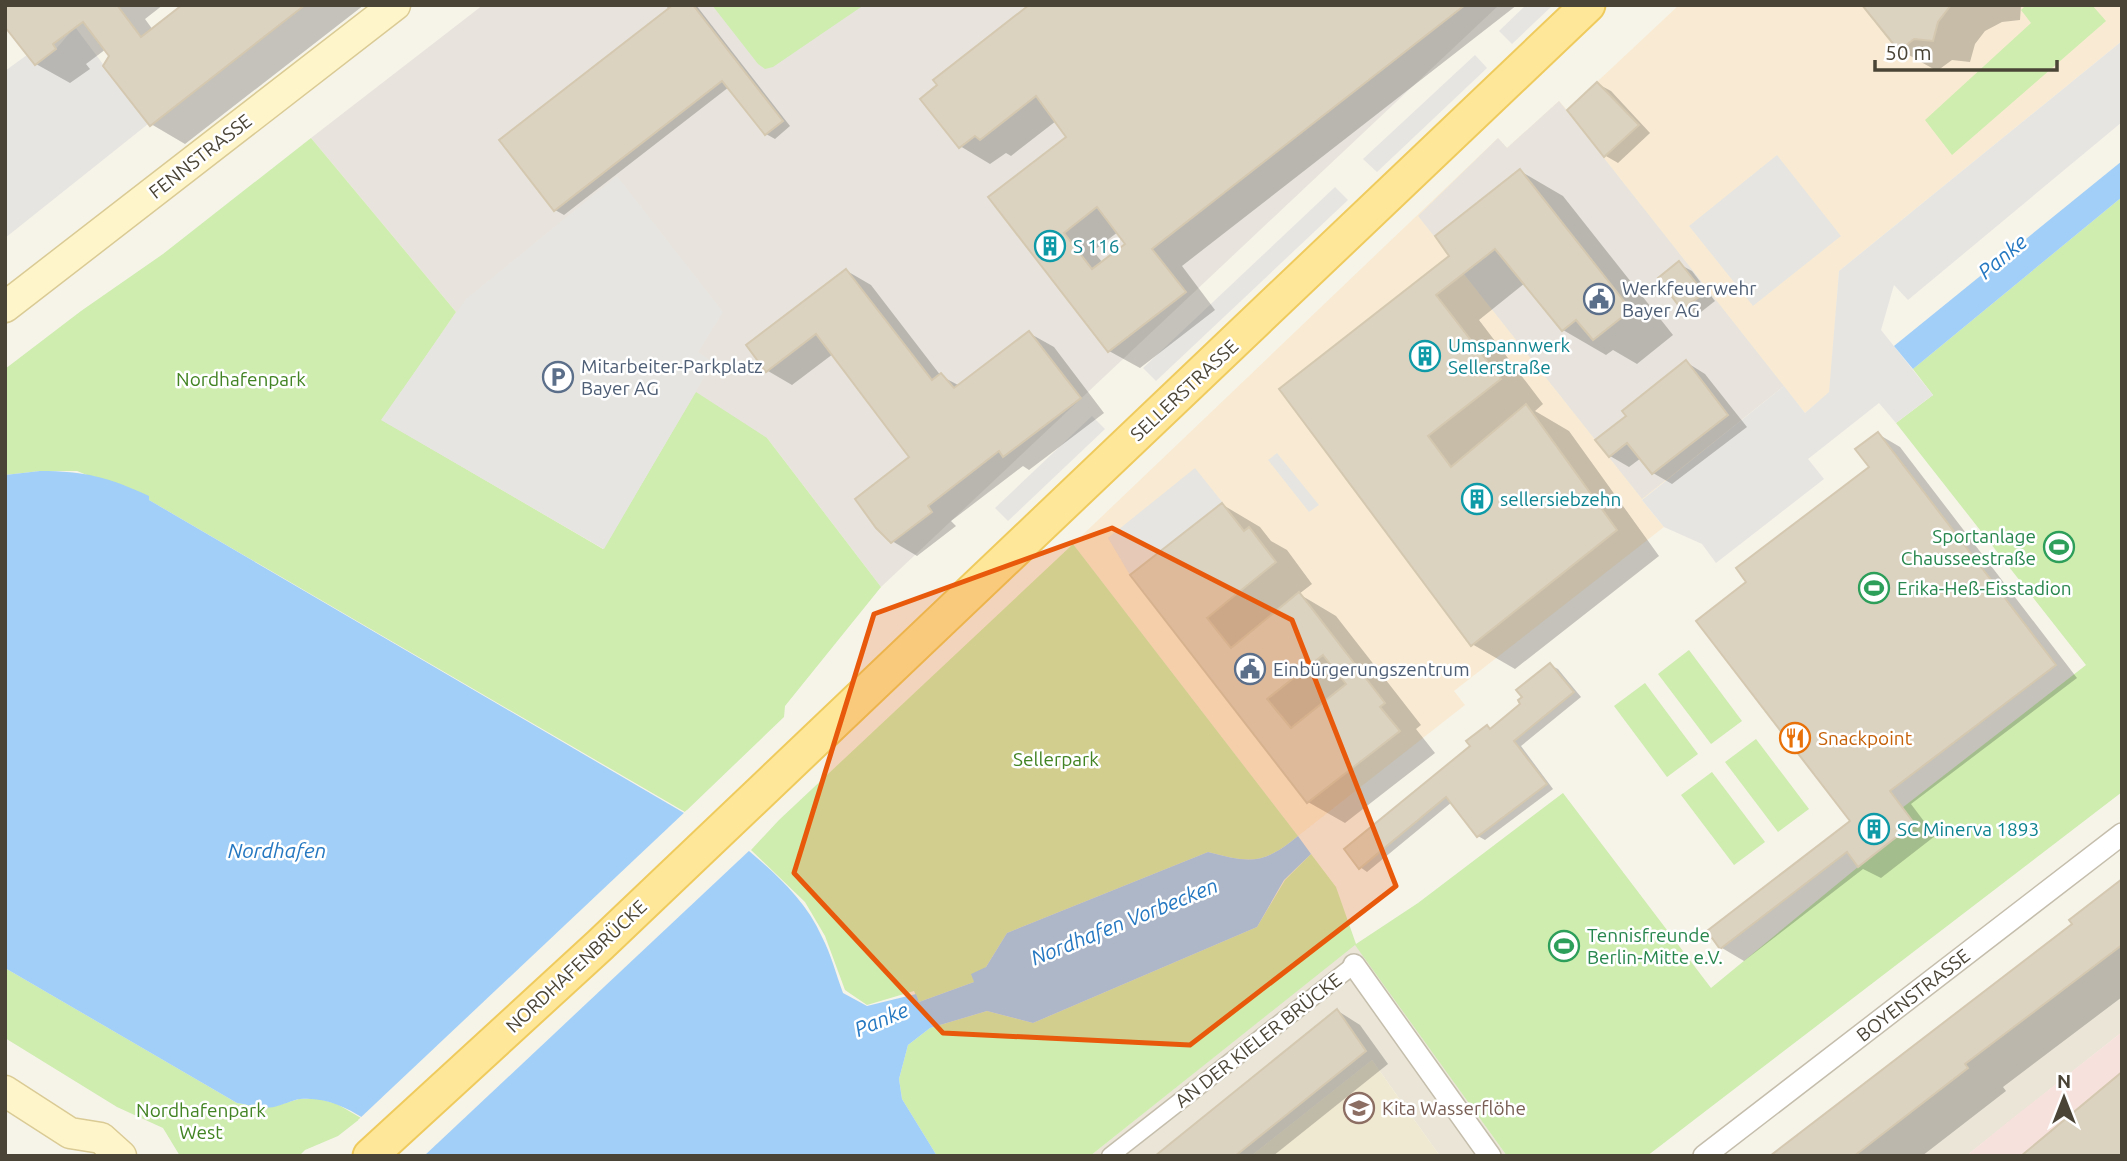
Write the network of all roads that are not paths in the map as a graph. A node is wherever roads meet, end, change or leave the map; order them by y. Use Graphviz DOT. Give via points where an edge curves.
graph roads {
  1 [pos="396,5"];
  2 [pos="1588,5"];
  3 [pos="5,307"];
  4 [pos="779,774"];
  5 [pos="2122,834"];
  6 [pos="1354,965"];
  7 [pos="5,1091"];
  8 [pos="75,1144"];
  9 [pos="121,1156"];
  10 [pos="370,1156"];
  11 [pos="1110,1156"];
  12 [pos="1490,1156"];
  13 [pos="1704,1156"];
  1 -- 3 [label="main road, FENNSTRASSE"];
  2 -- 4 [label="main road, SELLERSTRASSE"];
  4 -- 10 [label="main road, NORDHAFENBRÜCKE"];
  5 -- 13 [label="street, BOYENSTRASSE"];
  6 -- 11 [label="street, AN DER KIELER BRÜCKE"];
  6 -- 12 [label="street, AN DER KIELER BRÜCKE"];
  7 -- 8 [label="main road"];
  8 -- 9 [label="main road" via="101,1138"];
}
